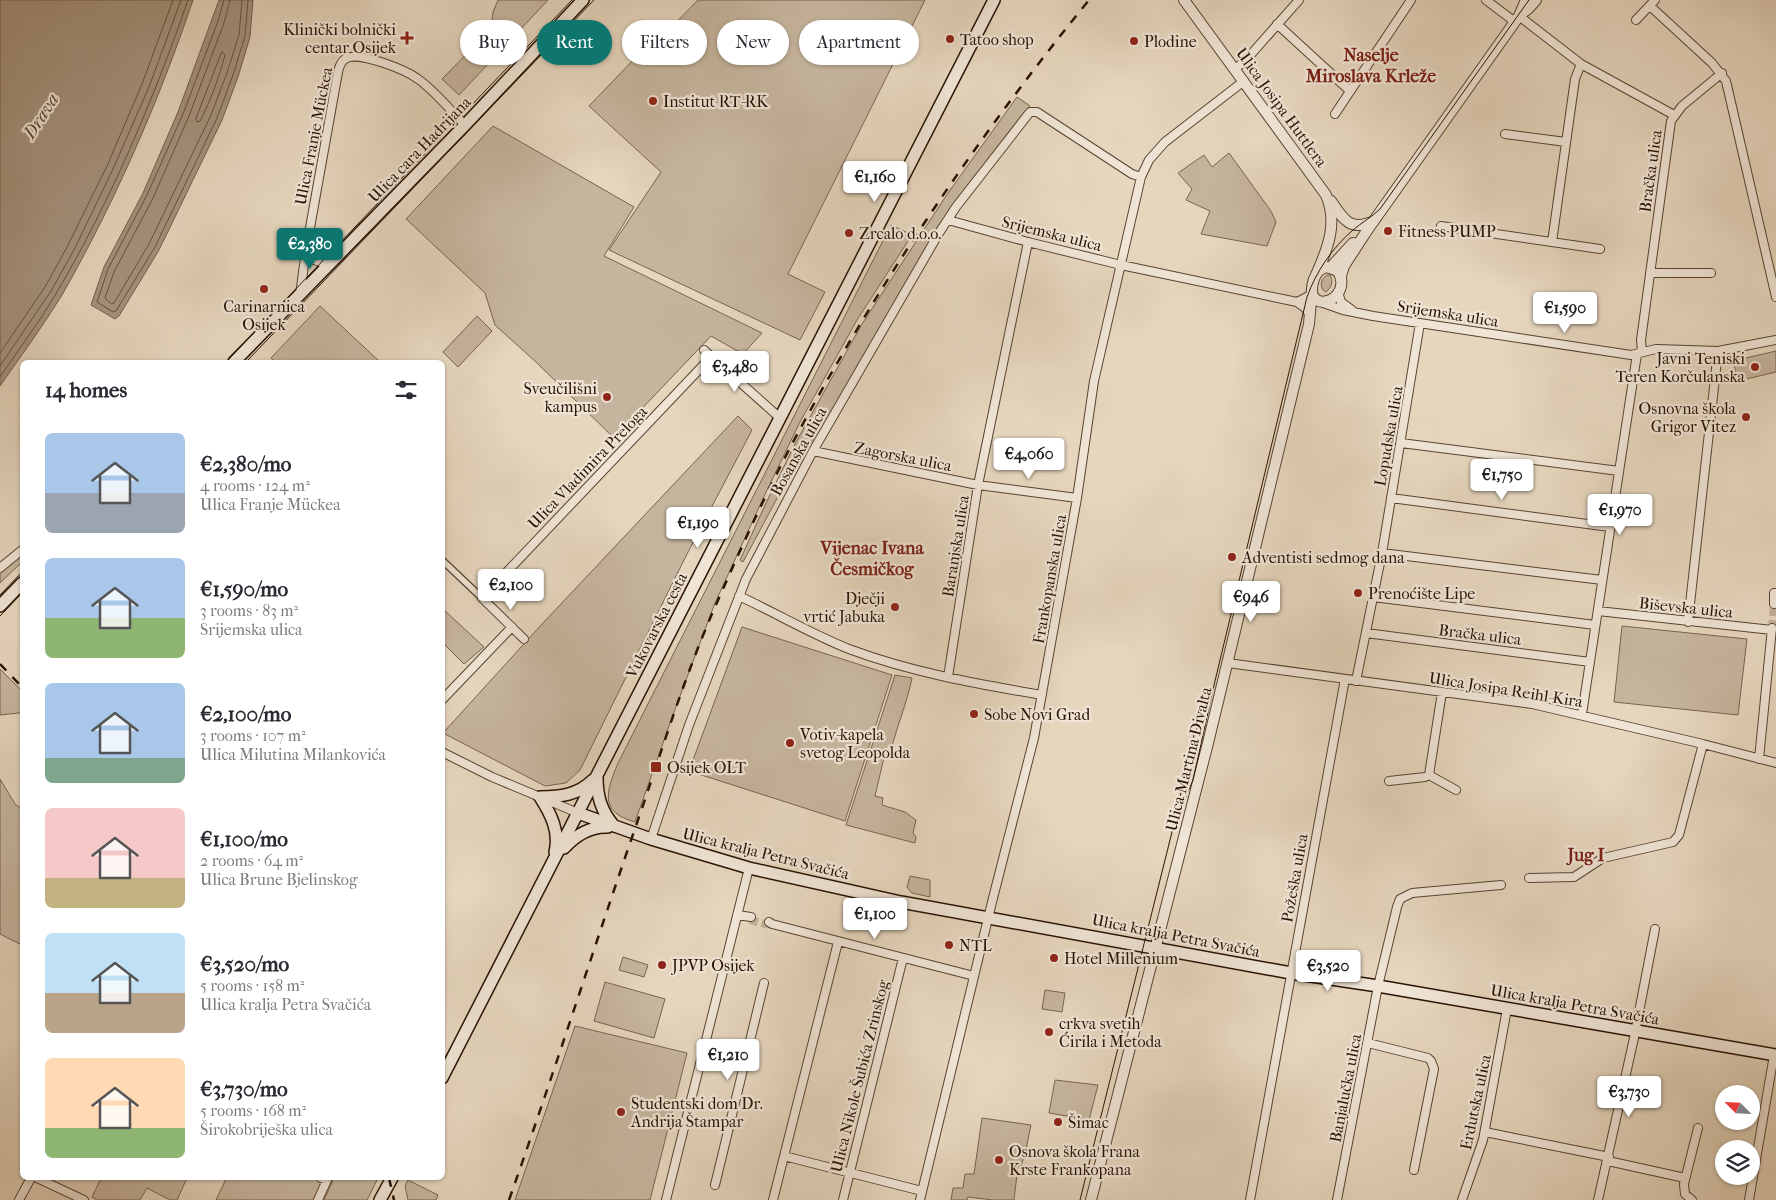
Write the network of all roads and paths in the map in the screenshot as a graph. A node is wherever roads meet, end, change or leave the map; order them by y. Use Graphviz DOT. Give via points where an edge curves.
graph roads {
  1 [pos="583,0"];
  2 [pos="994,0"];
  3 [pos="1184,0"];
  4 [pos="1299,0"];
  5 [pos="1411,0"];
  6 [pos="1486,0"];
  7 [pos="1526,0"];
  8 [pos="1536,0"];
  9 [pos="1652,3"];
  10 [pos="1517,19"];
  11 [pos="1636,20"];
  12 [pos="1278,24"];
  13 [pos="1581,64"];
  14 [pos="1235,69"];
  15 [pos="1722,73"];
  16 [pos="1244,81"];
  17 [pos="1350,91"];
  18 [pos="1335,114"];
  19 [pos="1674,115"];
  20 [pos="465,125"];
  21 [pos="1505,134"];
  22 [pos="1566,142"];
  23 [pos="1141,177"];
  24 [pos="1326,194"];
  25 [pos="948,220"];
  26 [pos="1371,225"];
  27 [pos="1441,226"];
  28 [pos="1028,242"];
  29 [pos="1329,242"];
  30 [pos="1552,242"];
  31 [pos="1600,249"];
  32 [pos="306,250"];
  33 [pos="331,263"];
  34 [pos="1121,265"];
  35 [pos="1335,269"];
  36 [pos="1650,273"];
  37 [pos="1711,274"];
  38 [pos="1316,275"];
  39 [pos="1312,291"];
  40 [pos="1338,292"];
  41 [pos="300,295"];
  42 [pos="1776,297"];
  43 [pos="1297,302"];
  44 [pos="1323,303"];
  45 [pos="1354,312"];
  46 [pos="1309,319"];
  47 [pos="1420,323"];
  48 [pos="1776,340"];
  49 [pos="704,350"];
  50 [pos="1718,351"];
  51 [pos="1639,353"];
  52 [pos="712,356"];
  53 [pos="236,360"];
  54 [pos="780,418"];
  55 [pos="1401,443"];
  56 [pos="813,451"];
  57 [pos="1619,471"];
  58 [pos="978,485"];
  59 [pos="1077,498"];
  60 [pos="1391,498"];
  61 [pos="1610,527"];
  62 [pos="20,552"];
  63 [pos="1382,553"];
  64 [pos="445,563"];
  65 [pos="0,568"];
  66 [pos="1602,580"];
  67 [pos="20,585"];
  68 [pos="1776,593"];
  69 [pos="739,596"];
  70 [pos="1373,597"];
  71 [pos="482,598"];
  72 [pos="1774,604"];
  73 [pos="0,606"];
  74 [pos="1598,611"];
  75 [pos="1688,622"];
  76 [pos="1595,625"];
  77 [pos="512,627"];
  78 [pos="1366,633"];
  79 [pos="524,639"];
  80 [pos="1590,662"];
  81 [pos="1228,663"];
  82 [pos="948,677"];
  83 [pos="1345,679"];
  84 [pos="1356,681"];
  85 [pos="1442,692"];
  86 [pos="1042,695"];
  87 [pos="445,697"];
  88 [pos="1582,714"];
  89 [pos="1702,744"];
  90 [pos="445,754"];
  91 [pos="1759,759"];
  92 [pos="1776,763"];
  93 [pos="1429,775"];
  94 [pos="597,777"];
  95 [pos="1389,781"];
  96 [pos="1456,790"];
  97 [pos="540,797"];
  98 [pos="578,813"];
  99 [pos="615,828"];
  100 [pos="651,840"];
  101 [pos="554,862"];
  102 [pos="749,868"];
  103 [pos="1529,878"];
  104 [pos="1501,884"];
  105 [pos="737,915"];
  106 [pos="988,917"];
  107 [pos="749,918"];
  108 [pos="770,924"];
  109 [pos="1655,929"];
  110 [pos="838,942"];
  111 [pos="1155,947"];
  112 [pos="903,958"];
  113 [pos="1291,973"];
  114 [pos="974,976"];
  115 [pos="764,984"];
  116 [pos="1378,986"];
  117 [pos="1507,1008"];
  118 [pos="1636,1031"];
  119 [pos="1368,1043"];
  120 [pos="1775,1055"];
  121 [pos="445,1072"];
  122 [pos="1698,1128"];
  123 [pos="1485,1132"];
  124 [pos="784,1156"];
  125 [pos="1608,1159"];
  126 [pos="1414,1170"];
  127 [pos="850,1173"];
  128 [pos="1685,1178"];
  129 [pos="30,1180"];
  130 [pos="41,1180"];
  131 [pos="324,1180"];
  132 [pos="391,1180"];
  133 [pos="714,1185"];
  134 [pos="922,1191"];
  135 [pos="1339,1198"];
  136 [pos="19,1200"];
  137 [pos="84,1200"];
  138 [pos="318,1200"];
  139 [pos="380,1200"];
  140 [pos="666,1200"];
  141 [pos="773,1200"];
  142 [pos="843,1200"];
  143 [pos="920,1200"];
  144 [pos="1091,1200"];
  145 [pos="1250,1200"];
  146 [pos="1462,1200"];
  147 [pos="1598,1200"];
  148 [pos="1692,1200"];
  149 [pos="1749,1200"];
  1 -- 20 [label="main road, Ulica cara Hadrijana"];
  2 -- 54 [label="main road, Vukovarska cesta"];
  3 -- 14 [label="street, Ulica Josipa Huttlera"];
  4 -- 12 [label="street"];
  5 -- 17 [label="street"];
  6 -- 10 [label="street"];
  7 -- 10 [label="street"];
  8 -- 10 [label="street"];
  9 -- 11 [label="street"];
  9 -- 15 [label="street"];
  10 -- 13 [label="street"];
  10 -- 26 [label="street"];
  12 -- 14 [label="street"];
  12 -- 17 [label="street"];
  13 -- 19 [label="street"];
  13 -- 22 [label="street" via="1575,79"];
  14 -- 16 [label="street, Ulica Josipa Huttlera"];
  15 -- 19 [label="street, Bračka ulica"];
  15 -- 42 [label="street" via="1729,90"];
  16 -- 23 [label="street, Frankopanska ulica" via="1165,142 1154,153"];
  16 -- 24 [label="street, Ulica Josipa Huttlera"];
  17 -- 18 [label="street"];
  19 -- 36 [label="street, Bračka ulica"];
  20 -- 32 [label="street, Ulica Franje Mückea" via="417,78 379,62 345,58 338,72"];
  20 -- 33 [label="main road, Ulica cara Hadrijana"];
  21 -- 22 [label="street"];
  22 -- 30 [label="street"];
  23 -- 25 [label="street, Bosanska ulica" via="1034,111 1027,115"];
  23 -- 34 [label="street, Frankopanska ulica"];
  24 -- 26 [label="street" via="1350,224"];
  24 -- 29 [label="street, Ulica Josipa Huttlera" via="1332,216"];
  25 -- 28 [label="street, Srijemska ulica"];
  25 -- 56 [label="street, Bosanska ulica"];
  26 -- 35 [label="street" via="1353,243"];
  27 -- 30 [label="street"];
  28 -- 34 [label="street, Srijemska ulica"];
  28 -- 58 [label="street, Baranjska ulica"];
  29 -- 35 [label="street, Ulica Josipa Huttlera"];
  29 -- 38 [label="street, Ulica Josipa Huttlera"];
  30 -- 31 [label="street"];
  32 -- 33 [label="street" via="313,259"];
  32 -- 41 [label="street, Ulica Franje Mückea"];
  33 -- 41 [label="main road, Ulica cara Hadrijana"];
  34 -- 43 [label="street, Srijemska ulica"];
  34 -- 59 [label="street, Frankopanska ulica" via="1094,381"];
  35 -- 38 [label="street" via="1322,268"];
  35 -- 40 [label="street" via="1341,283"];
  36 -- 37 [label="street"];
  36 -- 51 [label="street, Bračka ulica"];
  38 -- 39 [label="street"];
  39 -- 43 [label="street"];
  39 -- 44 [label="street"];
  39 -- 46 [label="street, Ulica Martina Divalta"];
  40 -- 44 [label="street"];
  40 -- 45 [label="street" via="1341,302"];
  41 -- 53 [label="main road, Ulica cara Hadrijana"];
  43 -- 46 [label="street" via="1305,308"];
  44 -- 45 [label="street, Srijemska ulica"];
  44 -- 46 [label="street, Ulica Martina Divalta"];
  45 -- 47 [label="street, Srijemska ulica"];
  46 -- 81 [label="street, Ulica Martina Divalta"];
  47 -- 51 [label="street, Srijemska ulica"];
  47 -- 55 [label="street, Lopudska ulica"];
  48 -- 50 [label="street, Srijemska ulica"];
  49 -- 52 [label="street"];
  50 -- 51 [label="street, Srijemska ulica" via="1656,349"];
  50 -- 75 [label="street"];
  51 -- 57 [label="street, Bračka ulica"];
  52 -- 54 [label="street"];
  52 -- 71 [label="street, Ulica Vladimira Preloga"];
  54 -- 94 [label="main road, Vukovarska cesta"];
  55 -- 57 [label="street"];
  55 -- 60 [label="street, Lopudska ulica"];
  56 -- 58 [label="street, Zagorska ulica"];
  56 -- 69 [label="street, Bosanska ulica" via="766,537"];
  57 -- 61 [label="street, Bračka ulica"];
  58 -- 59 [label="street, Zagorska ulica"];
  58 -- 82 [label="street, Baranjska ulica"];
  59 -- 86 [label="street, Frankopanska ulica"];
  60 -- 61 [label="street"];
  60 -- 63 [label="street, Lopudska ulica"];
  61 -- 66 [label="street, Bračka ulica"];
  62 -- 65 [label="street"];
  63 -- 66 [label="street"];
  63 -- 70 [label="street, Lopudska ulica"];
  64 -- 71 [label="street"];
  66 -- 74 [label="street, Bračka ulica"];
  67 -- 73 [label="main road"];
  68 -- 72 [label="street"];
  69 -- 82 [label="street" via="850,649"];
  69 -- 100 [label="street, Bosanska ulica" via="676,760"];
  70 -- 76 [label="street, Bračka ulica"];
  70 -- 78 [label="street, Lopudska ulica"];
  71 -- 77 [label="street"];
  74 -- 75 [label="street, Biševska ulica"];
  74 -- 76 [label="street, Bračka ulica"];
  75 -- 91 [label="street, Biševska ulica" via="1772,629"];
  76 -- 80 [label="street, Bračka ulica"];
  77 -- 79 [label="street"];
  77 -- 87 [label="street"];
  78 -- 80 [label="street, Bračka ulica"];
  78 -- 84 [label="street, Lopudska ulica"];
  80 -- 88 [label="street, Bračka ulica"];
  81 -- 83 [label="street, Ulica Josipa Reihl-Kira"];
  81 -- 111 [label="street, Ulica Martina Divalta"];
  82 -- 86 [label="street"];
  83 -- 84 [label="street, Ulica Josipa Reihl-Kira"];
  83 -- 113 [label="street, Požeška ulica"];
  84 -- 85 [label="street, Ulica Josipa Reihl-Kira"];
  85 -- 88 [label="street, Ulica Josipa Reihl-Kira"];
  85 -- 93 [label="street"];
  86 -- 106 [label="street, Frankopanska ulica"];
  88 -- 89 [label="street, Ulica Josipa Reihl-Kira"];
  89 -- 91 [label="street, Ulica Josipa Reihl-Kira"];
  89 -- 103 [label="street" via="1679,835 1673,842 1603,858 1574,877"];
  90 -- 97 [label="street" via="492,778"];
  91 -- 92 [label="street, Ulica Josipa Reihl-Kira"];
  93 -- 95 [label="street"];
  93 -- 96 [label="street"];
  94 -- 97 [label="main road" via="574,794"];
  94 -- 98 [label="main road, Vukovarska cesta"];
  94 -- 99 [label="main road" via="601,806"];
  97 -- 98 [label="street"];
  97 -- 101 [label="main road" via="555,826 557,845"];
  98 -- 99 [label="main road, Ulica kralja Petra Svačića"];
  98 -- 101 [label="main road, Vukovarska cesta"];
  99 -- 100 [label="main road, Ulica kralja Petra Svačića"];
  99 -- 101 [label="main road" via="596,827 579,834"];
  100 -- 102 [label="main road, Ulica kralja Petra Svačića"];
  101 -- 121 [label="main road, Vukovarska cesta"];
  102 -- 105 [label="street"];
  102 -- 106 [label="main road, Ulica kralja Petra Svačića" via="901,902"];
  104 -- 116 [label="street, Banjalučka ulica" via="1412,893 1400,899"];
  105 -- 107 [label="street"];
  105 -- 140 [label="street"];
  106 -- 111 [label="main road, Ulica kralja Petra Svačića"];
  106 -- 114 [label="street, Frankopanska ulica"];
  108 -- 110 [label="street"];
  109 -- 118 [label="street"];
  110 -- 112 [label="street"];
  110 -- 124 [label="street"];
  111 -- 113 [label="main road, Ulica kralja Petra Svačića"];
  111 -- 144 [label="street, Ulica Martina Divalta"];
  112 -- 114 [label="street"];
  112 -- 127 [label="street, Ulica Nikole Šubića Zrinskog"];
  113 -- 116 [label="main road, Ulica kralja Petra Svačića"];
  113 -- 145 [label="street, Požeška ulica"];
  114 -- 134 [label="street, Frankopanska ulica"];
  115 -- 133 [label="street"];
  116 -- 117 [label="main road, Ulica kralja Petra Svačića"];
  116 -- 119 [label="street, Banjalučka ulica"];
  117 -- 118 [label="main road, Ulica kralja Petra Svačića"];
  117 -- 123 [label="street, Erdutska ulica"];
  118 -- 120 [label="main road, Ulica kralja Petra Svačića"];
  118 -- 125 [label="street"];
  119 -- 126 [label="street" via="1428,1058 1434,1065"];
  119 -- 135 [label="street, Banjalučka ulica"];
  120 -- 149 [label="street"];
  122 -- 128 [label="street"];
  123 -- 125 [label="street"];
  123 -- 146 [label="street, Erdutska ulica"];
  124 -- 127 [label="street"];
  124 -- 141 [label="street"];
  125 -- 128 [label="street"];
  125 -- 147 [label="street"];
  127 -- 134 [label="street"];
  127 -- 142 [label="street, Ulica Nikole Šubića Zrinskog"];
  128 -- 148 [label="street" via="1685,1194"];
  129 -- 136 [label="street"];
  130 -- 137 [label="street"];
  131 -- 138 [label="street"];
  132 -- 139 [label="main road"];
  134 -- 143 [label="street, Frankopanska ulica"];
}
